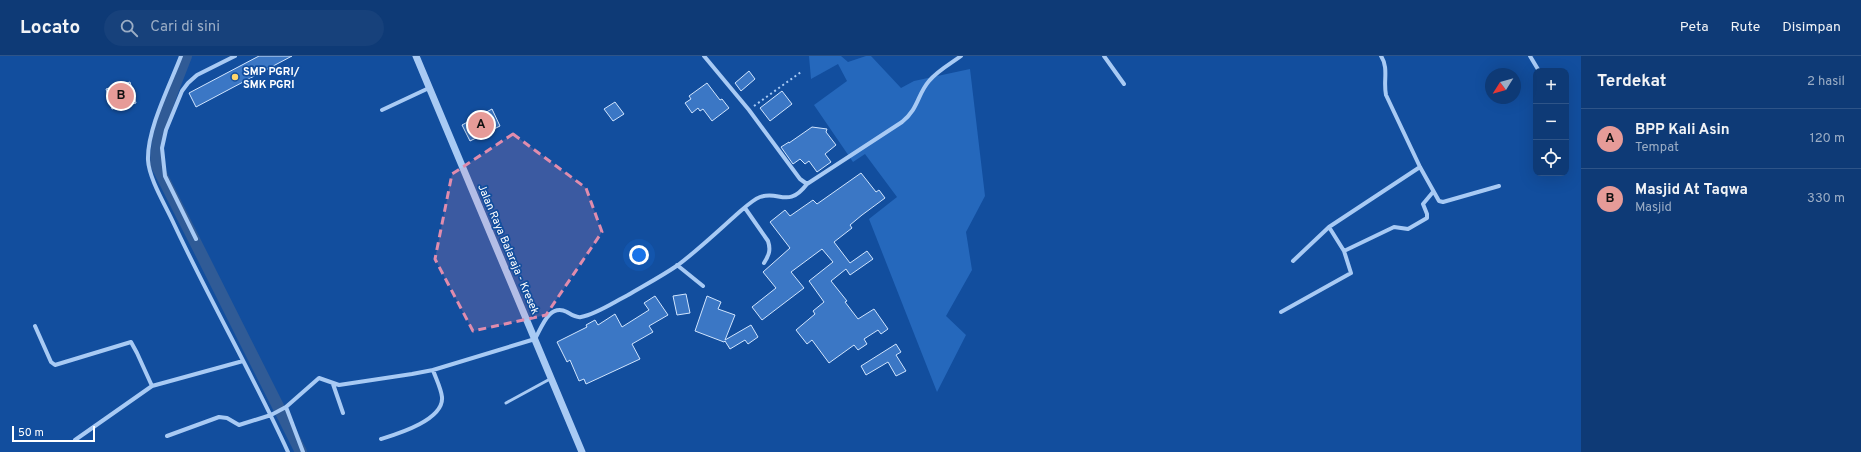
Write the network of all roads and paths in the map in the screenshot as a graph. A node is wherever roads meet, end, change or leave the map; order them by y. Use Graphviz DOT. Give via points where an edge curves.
graph roads {
  1 [pos="180,56"];
  2 [pos="235,56"];
  3 [pos="416,56"];
  4 [pos="704,56"];
  5 [pos="961,56"];
  6 [pos="1104,56"];
  7 [pos="1381,56"];
  8 [pos="1530,56"];
  9 [pos="1537,68"];
  10 [pos="801,72"];
  11 [pos="1124,84"];
  12 [pos="429,88"];
  13 [pos="382,110"];
  14 [pos="749,110"];
  15 [pos="1420,167"];
  16 [pos="807,184"];
  17 [pos="1499,186"];
  18 [pos="1433,192"];
  19 [pos="745,208"];
  20 [pos="1329,227"];
  21 [pos="196,239"];
  22 [pos="1344,251"];
  23 [pos="1293,260"];
  24 [pos="764,264"];
  25 [pos="677,265"];
  26 [pos="703,286"];
  27 [pos="1281,312"];
  28 [pos="35,326"];
  29 [pos="535,339"];
  30 [pos="243,361"];
  31 [pos="433,370"];
  32 [pos="552,378"];
  33 [pos="333,384"];
  34 [pos="152,386"];
  35 [pos="506,403"];
  36 [pos="284,408"];
  37 [pos="343,413"];
  38 [pos="273,414"];
  39 [pos="167,436"];
  40 [pos="381,439"];
  41 [pos="75,440"];
  42 [pos="288,452"];
  43 [pos="303,452"];
  44 [pos="582,452"];
  1 -- 30 [label="street" via="152,132 148,150 149,167 185,247"];
  2 -- 21 [label="street" via="197,75 188,83 182,91 162,148 164,176"];
  3 -- 12 [label="street, Jalan Raya Balaraja - Kresek"];
  4 -- 14 [label="street"];
  5 -- 16 [label="street" via="934,75 917,106 902,122"];
  6 -- 11 [label="street"];
  7 -- 15 [label="street" via="1387,70 1384,86 1386,95"];
  8 -- 9 [label="street"];
  10 -- 14 [label="path"];
  12 -- 13 [label="street"];
  12 -- 29 [label="street, Jalan Raya Balaraja - Kresek"];
  14 -- 16 [label="street" via="800,179"];
  15 -- 18 [label="street"];
  15 -- 20 [label="street"];
  16 -- 19 [label="street" via="802,191 787,198 760,197"];
  17 -- 18 [label="street" via="1441,202"];
  18 -- 22 [label="street" via="1423,204 1427,218 1408,228 1394,227"];
  19 -- 24 [label="street" via="768,240 770,253"];
  19 -- 25 [label="street"];
  20 -- 22 [label="street"];
  20 -- 23 [label="street"];
  22 -- 27 [label="street" via="1351,273"];
  25 -- 26 [label="street"];
  25 -- 29 [label="street" via="618,300 584,316 553,311"];
  28 -- 34 [label="street" via="54,365 130,342 138,352"];
  29 -- 31 [label="street"];
  29 -- 32 [label="street, Jalan Raya Balaraja - Kresek"];
  30 -- 34 [label="street"];
  30 -- 38 [label="street"];
  31 -- 33 [label="street" via="387,379"];
  31 -- 40 [label="street" via="442,398 440,406 420,424"];
  32 -- 35 [label="lane"];
  32 -- 44 [label="street, Jalan Raya Balaraja - Kresek"];
  33 -- 36 [label="street" via="325,378 318,378"];
  33 -- 37 [label="street"];
  34 -- 41 [label="street"];
  36 -- 38 [label="street"];
  36 -- 43 [label="street"];
  38 -- 39 [label="street" via="239,425 227,418 219,417"];
  38 -- 42 [label="street"];
}
